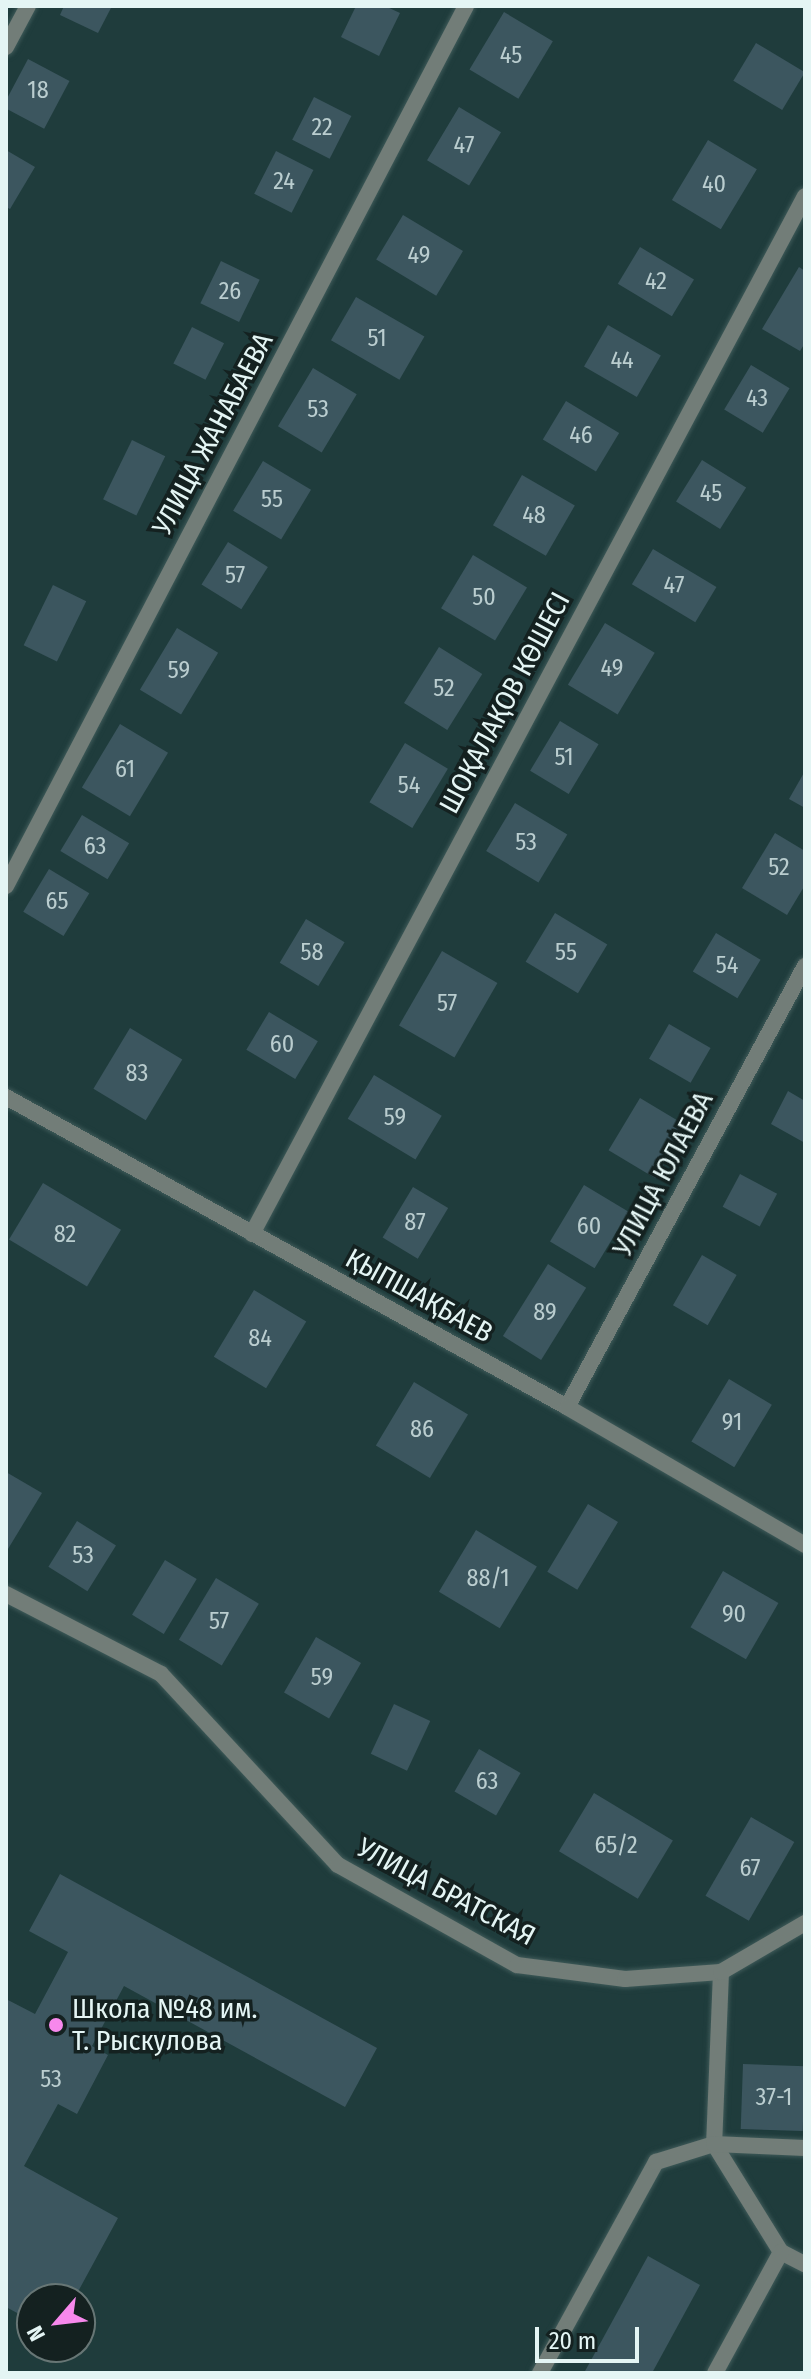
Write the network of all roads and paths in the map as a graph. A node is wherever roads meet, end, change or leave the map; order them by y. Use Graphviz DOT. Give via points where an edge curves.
graph roads {
  1 [pos="28,6"];
  2 [pos="466,6"];
  3 [pos="6,47"];
  4 [pos="805,196"];
  5 [pos="6,886"];
  6 [pos="805,966"];
  7 [pos="6,1097"];
  8 [pos="252,1234"];
  9 [pos="567,1407"];
  10 [pos="805,1545"];
  11 [pos="6,1594"];
  12 [pos="805,1923"];
  13 [pos="721,1972"];
  14 [pos="714,2144"];
  15 [pos="805,2148"];
  16 [pos="781,2252"];
  17 [pos="805,2264"];
  18 [pos="540,2373"];
  19 [pos="715,2373"];
  1 -- 3 [label="street"];
  2 -- 5 [label="street, УЛИЦА ЖАНАБАЕВА"];
  4 -- 8 [label="street, ШОҚАЛАҚОВ КӨШЕСІ"];
  6 -- 9 [label="street, УЛИЦА ЮЛАЕВА"];
  7 -- 8 [label="street, ҚЫПШАҚБАЕВ"];
  8 -- 9 [label="street, ҚЫПШАҚБАЕВ"];
  9 -- 10 [label="street, ҚЫПШАҚБАЕВ"];
  11 -- 13 [label="street, УЛИЦА БРАТСКАЯ" via="161,1674 338,1865 517,1965 625,1979"];
  12 -- 13 [label="street, УЛИЦА БРАТСКАЯ"];
  13 -- 14 [label="street"];
  14 -- 15 [label="street"];
  14 -- 16 [label="street"];
  14 -- 18 [label="street" via="656,2162"];
  16 -- 17 [label="street"];
  16 -- 19 [label="street"];
}
